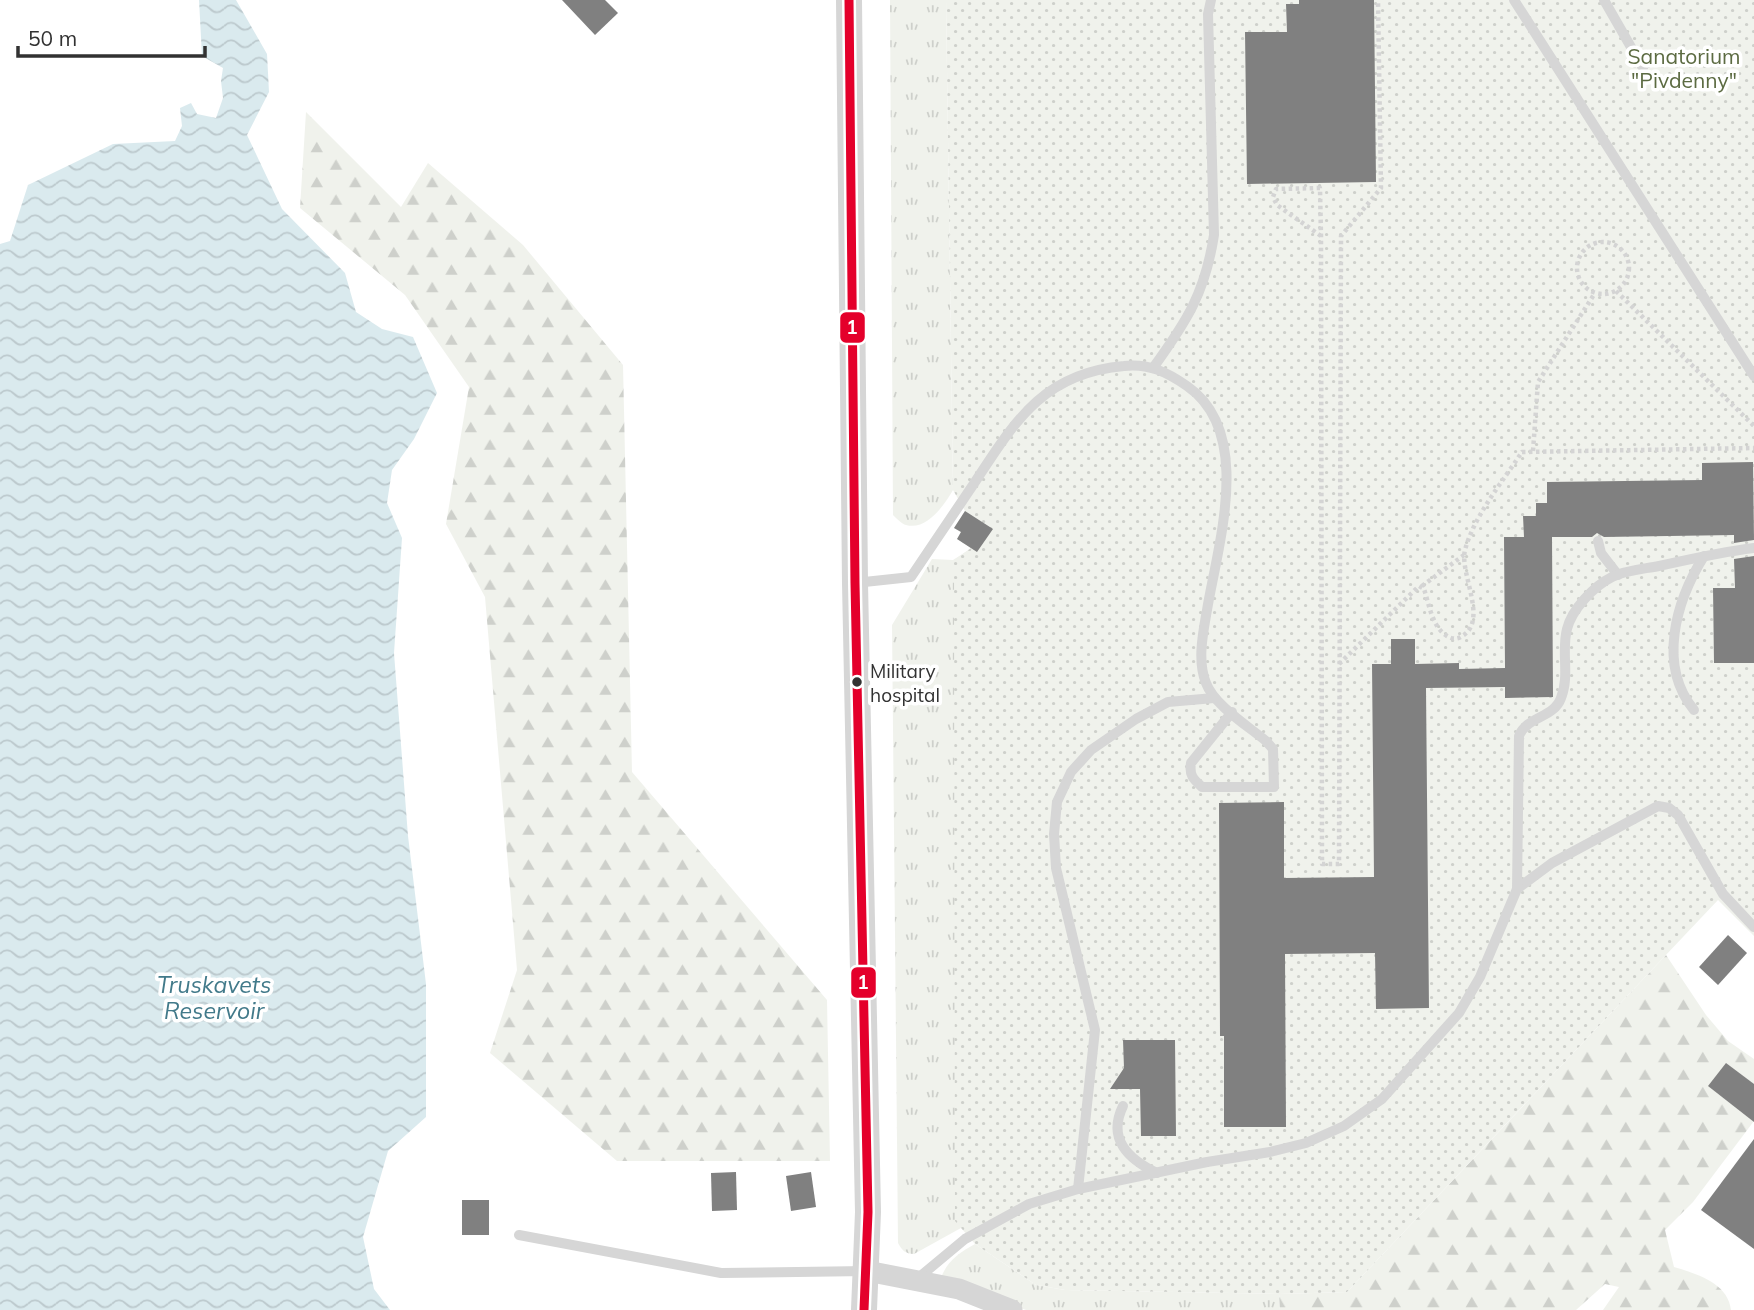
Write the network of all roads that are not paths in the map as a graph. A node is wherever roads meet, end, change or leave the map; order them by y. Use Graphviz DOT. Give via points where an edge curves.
graph roads {
  1 [pos="849,0"];
  2 [pos="1210,0"];
  3 [pos="1514,0"];
  4 [pos="1604,0"];
  5 [pos="1643,68"];
  6 [pos="1153,368"];
  7 [pos="1754,376"];
  8 [pos="1598,541"];
  9 [pos="1754,548"];
  10 [pos="1704,556"];
  11 [pos="1618,575"];
  12 [pos="855,583"];
  13 [pos="1214,698"];
  14 [pos="1694,710"];
  15 [pos="1232,712"];
  16 [pos="1517,889"];
  17 [pos="1754,927"];
  18 [pos="1123,1106"];
  19 [pos="1157,1173"];
  20 [pos="1078,1189"];
  21 [pos="519,1235"];
  22 [pos="867,1271"];
  23 [pos="917,1279"];
  24 [pos="864,1310"];
  25 [pos="1012,1310"];
  1 -- 12 [label="street"];
  2 -- 6 [label="lane" via="1214,235 1197,300"];
  3 -- 7 [label="lane"];
  4 -- 5 [label="lane"];
  6 -- 12 [label="lane" via="1096,369 1042,397 1016,421 911,577"];
  6 -- 13 [label="lane" via="1195,391 1215,418 1225,444 1225,502 1201,642 1205,682"];
  8 -- 11 [label="lane"];
  9 -- 10 [label="lane"];
  10 -- 11 [label="lane"];
  10 -- 14 [label="lane" via="1684,596 1671,656 1684,699"];
  11 -- 16 [label="lane" via="1590,594 1573,616 1565,637 1565,681 1558,706 1530,722 1520,736"];
  12 -- 22 [label="street"];
  13 -- 15 [label="lane"];
  13 -- 20 [label="lane" via="1168,702 1136,719 1091,750 1071,772 1057,802 1056,868 1095,1030"];
  15 -- 15 [label="lane" via="1273,749 1274,787 1202,787 1192,778 1191,763"];
  16 -- 17 [label="lane" via="1552,863 1658,806 1678,814 1723,894"];
  16 -- 19 [label="lane" via="1480,977 1459,1013 1382,1099 1344,1126 1306,1143"];
  18 -- 19 [label="lane" via="1116,1126 1118,1139 1133,1157"];
  19 -- 20 [label="lane"];
  20 -- 23 [label="lane" via="1029,1204 965,1239"];
  21 -- 22 [label="lane" via="721,1273"];
  22 -- 23 [label="street"];
  22 -- 24 [label="street"];
  23 -- 25 [label="street" via="960,1289"];
}
